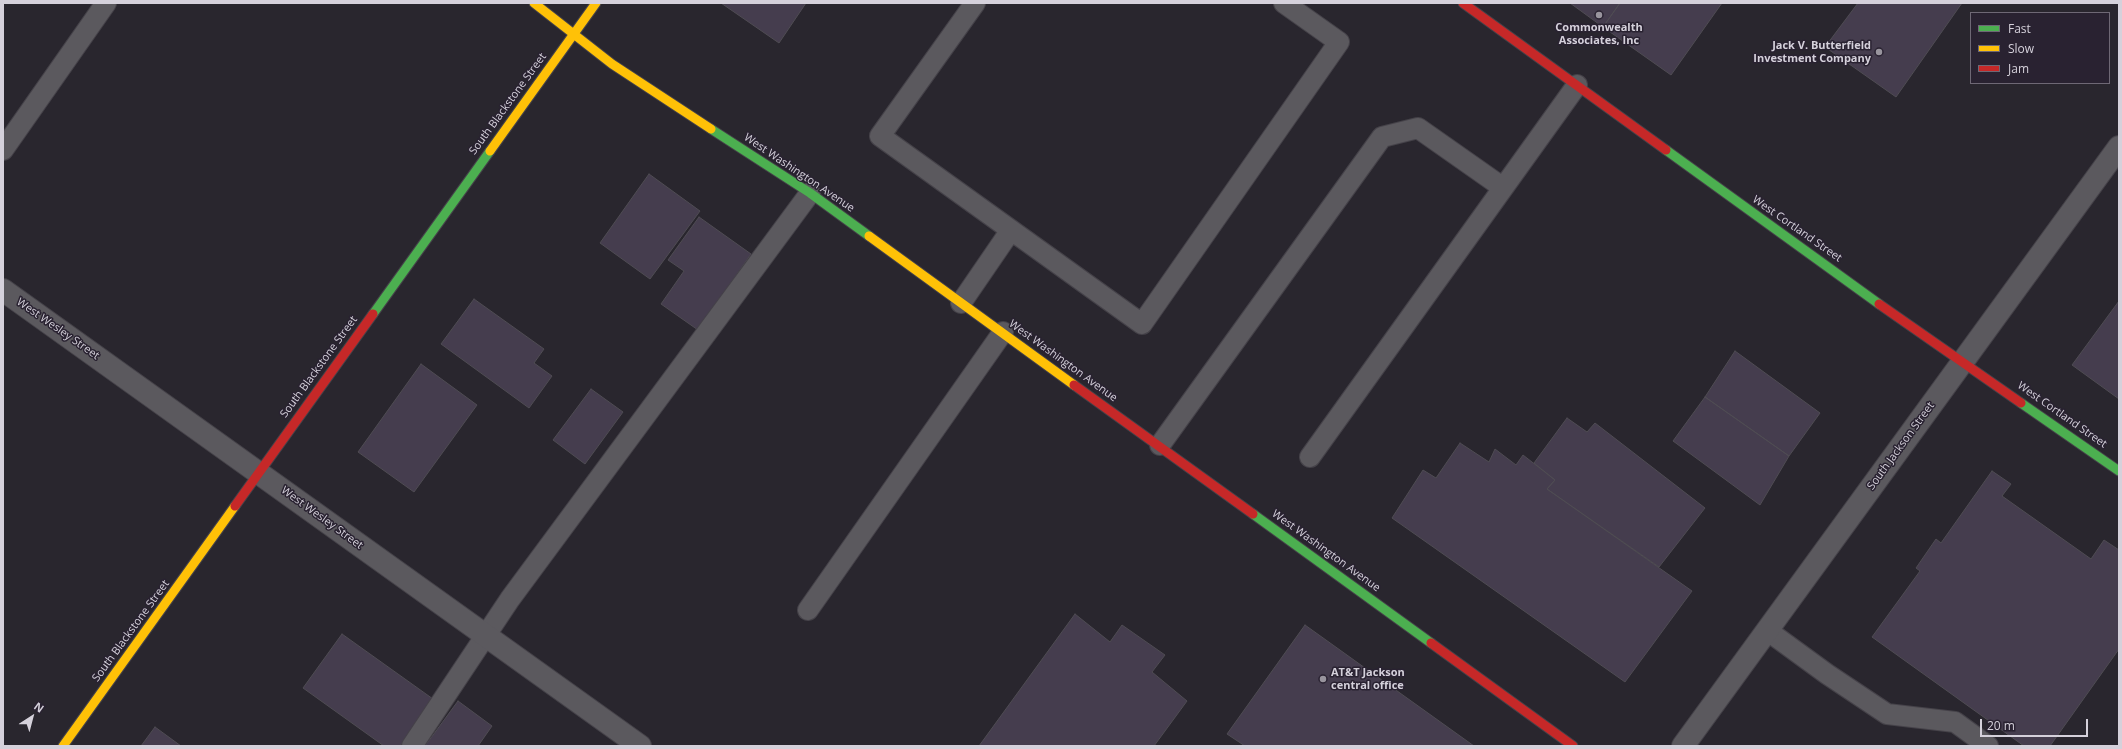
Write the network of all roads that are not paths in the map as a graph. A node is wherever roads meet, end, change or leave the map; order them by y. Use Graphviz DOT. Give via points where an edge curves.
graph roads {
  1 [pos="106,3"];
  2 [pos="534,3"];
  3 [pos="596,3"];
  4 [pos="975,3"];
  5 [pos="1284,3"];
  6 [pos="1463,3"];
  7 [pos="574,34"];
  8 [pos="1577,85"];
  9 [pos="2119,146"];
  10 [pos="3,150"];
  11 [pos="1502,187"];
  12 [pos="810,193"];
  13 [pos="1011,230"];
  14 [pos="3,290"];
  15 [pos="961,303"];
  16 [pos="1003,332"];
  17 [pos="1963,361"];
  18 [pos="1160,445"];
  19 [pos="1310,457"];
  20 [pos="2119,471"];
  21 [pos="258,472"];
  22 [pos="808,610"];
  23 [pos="1768,631"];
  24 [pos="485,636"];
  25 [pos="63,746"];
  26 [pos="412,746"];
  27 [pos="640,746"];
  28 [pos="1573,746"];
  29 [pos="1683,746"];
  30 [pos="1988,746"];
  1 -- 10 [label="lane"];
  2 -- 7 [label="street, West Washington Avenue"];
  3 -- 7 [label="street, South Blackstone Street"];
  4 -- 13 [label="lane" via="880,136"];
  5 -- 13 [label="lane" via="1339,42 1142,324"];
  6 -- 8 [label="street, West Cortland Street"];
  7 -- 12 [label="street, West Washington Avenue" via="612,64"];
  7 -- 21 [label="street, South Blackstone Street"];
  8 -- 11 [label="lane"];
  8 -- 17 [label="street, West Cortland Street" via="1909,325"];
  9 -- 17 [label="street, South Jackson Street"];
  11 -- 18 [label="lane" via="1418,128 1382,137"];
  11 -- 19 [label="lane"];
  12 -- 15 [label="street, West Washington Avenue"];
  12 -- 24 [label="lane"];
  13 -- 15 [label="lane"];
  14 -- 21 [label="street, West Wesley Street"];
  15 -- 16 [label="street, West Washington Avenue"];
  16 -- 18 [label="street, West Washington Avenue"];
  16 -- 22 [label="lane"];
  17 -- 20 [label="street, West Cortland Street"];
  17 -- 23 [label="street, South Jackson Street"];
  18 -- 28 [label="street, West Washington Avenue"];
  21 -- 24 [label="street, West Wesley Street"];
  21 -- 25 [label="street, South Blackstone Street"];
  23 -- 29 [label="street, South Jackson Street"];
  23 -- 30 [label="lane" via="1826,674 1887,714 1955,722"];
  24 -- 26 [label="lane"];
  24 -- 27 [label="street, West Wesley Street"];
}
